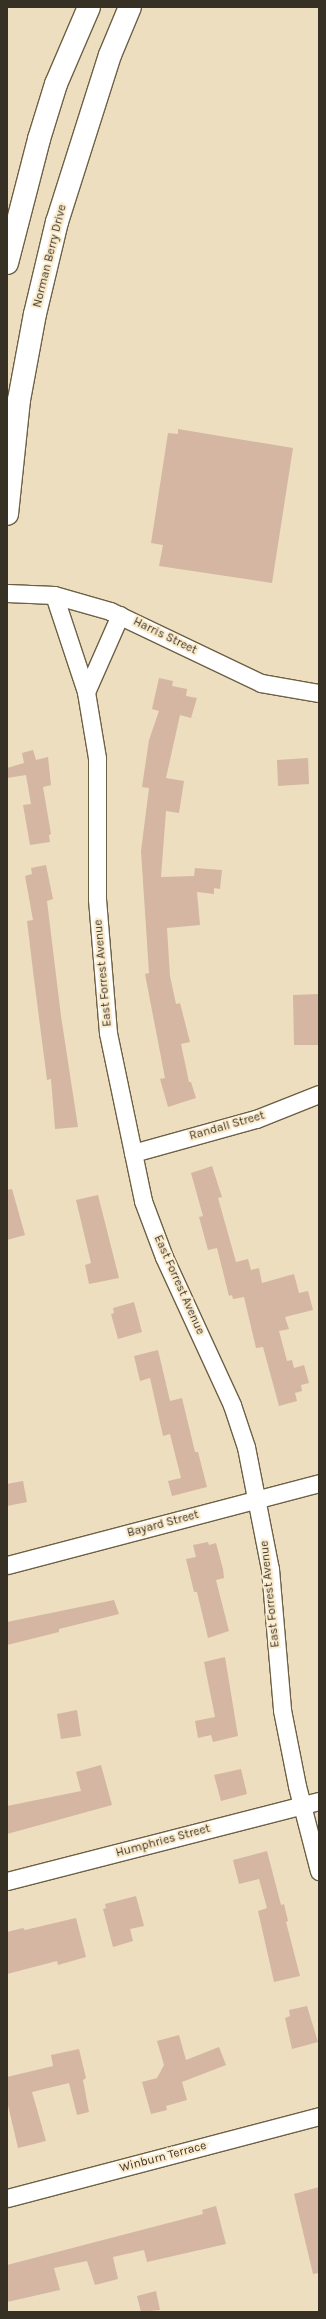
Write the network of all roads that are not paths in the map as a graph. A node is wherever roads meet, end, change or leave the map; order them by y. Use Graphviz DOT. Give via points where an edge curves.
graph roads {
  1 [pos="89,7"];
  2 [pos="130,7"];
  3 [pos="7,263"];
  4 [pos="7,514"];
  5 [pos="7,593"];
  6 [pos="54,595"];
  7 [pos="120,615"];
  8 [pos="86,692"];
  9 [pos="319,693"];
  10 [pos="319,1094"];
  11 [pos="133,1153"];
  12 [pos="319,1483"];
  13 [pos="258,1499"];
  14 [pos="7,1565"];
  15 [pos="319,1801"];
  16 [pos="302,1805"];
  17 [pos="319,1871"];
  18 [pos="7,1881"];
  19 [pos="319,2116"];
  20 [pos="7,2198"];
  1 -- 3 [label="main road" via="56,84"];
  2 -- 4 [label="main road, Norman Berry Drive" via="110,55 57,222 35,314 19,400"];
  5 -- 6 [label="street, Harris Street"];
  6 -- 7 [label="street, Harris Street"];
  6 -- 8 [label="street, East Forrest Avenue"];
  7 -- 8 [label="street"];
  7 -- 9 [label="street, Harris Street" via="261,683"];
  8 -- 11 [label="street, East Forrest Avenue" via="97,758 97,899 108,1033"];
  10 -- 11 [label="street, Randall Street" via="256,1119"];
  11 -- 13 [label="street, East Forrest Avenue" via="143,1201 164,1257 232,1405 246,1447"];
  12 -- 13 [label="street, Bayard Street"];
  13 -- 14 [label="street, Bayard Street"];
  13 -- 16 [label="street, East Forrest Avenue" via="270,1569 282,1710"];
  15 -- 16 [label="street, Humphries Street"];
  16 -- 17 [label="street, East Forrest Avenue"];
  16 -- 18 [label="street, Humphries Street"];
  19 -- 20 [label="street, Winburn Terrace"];
}
